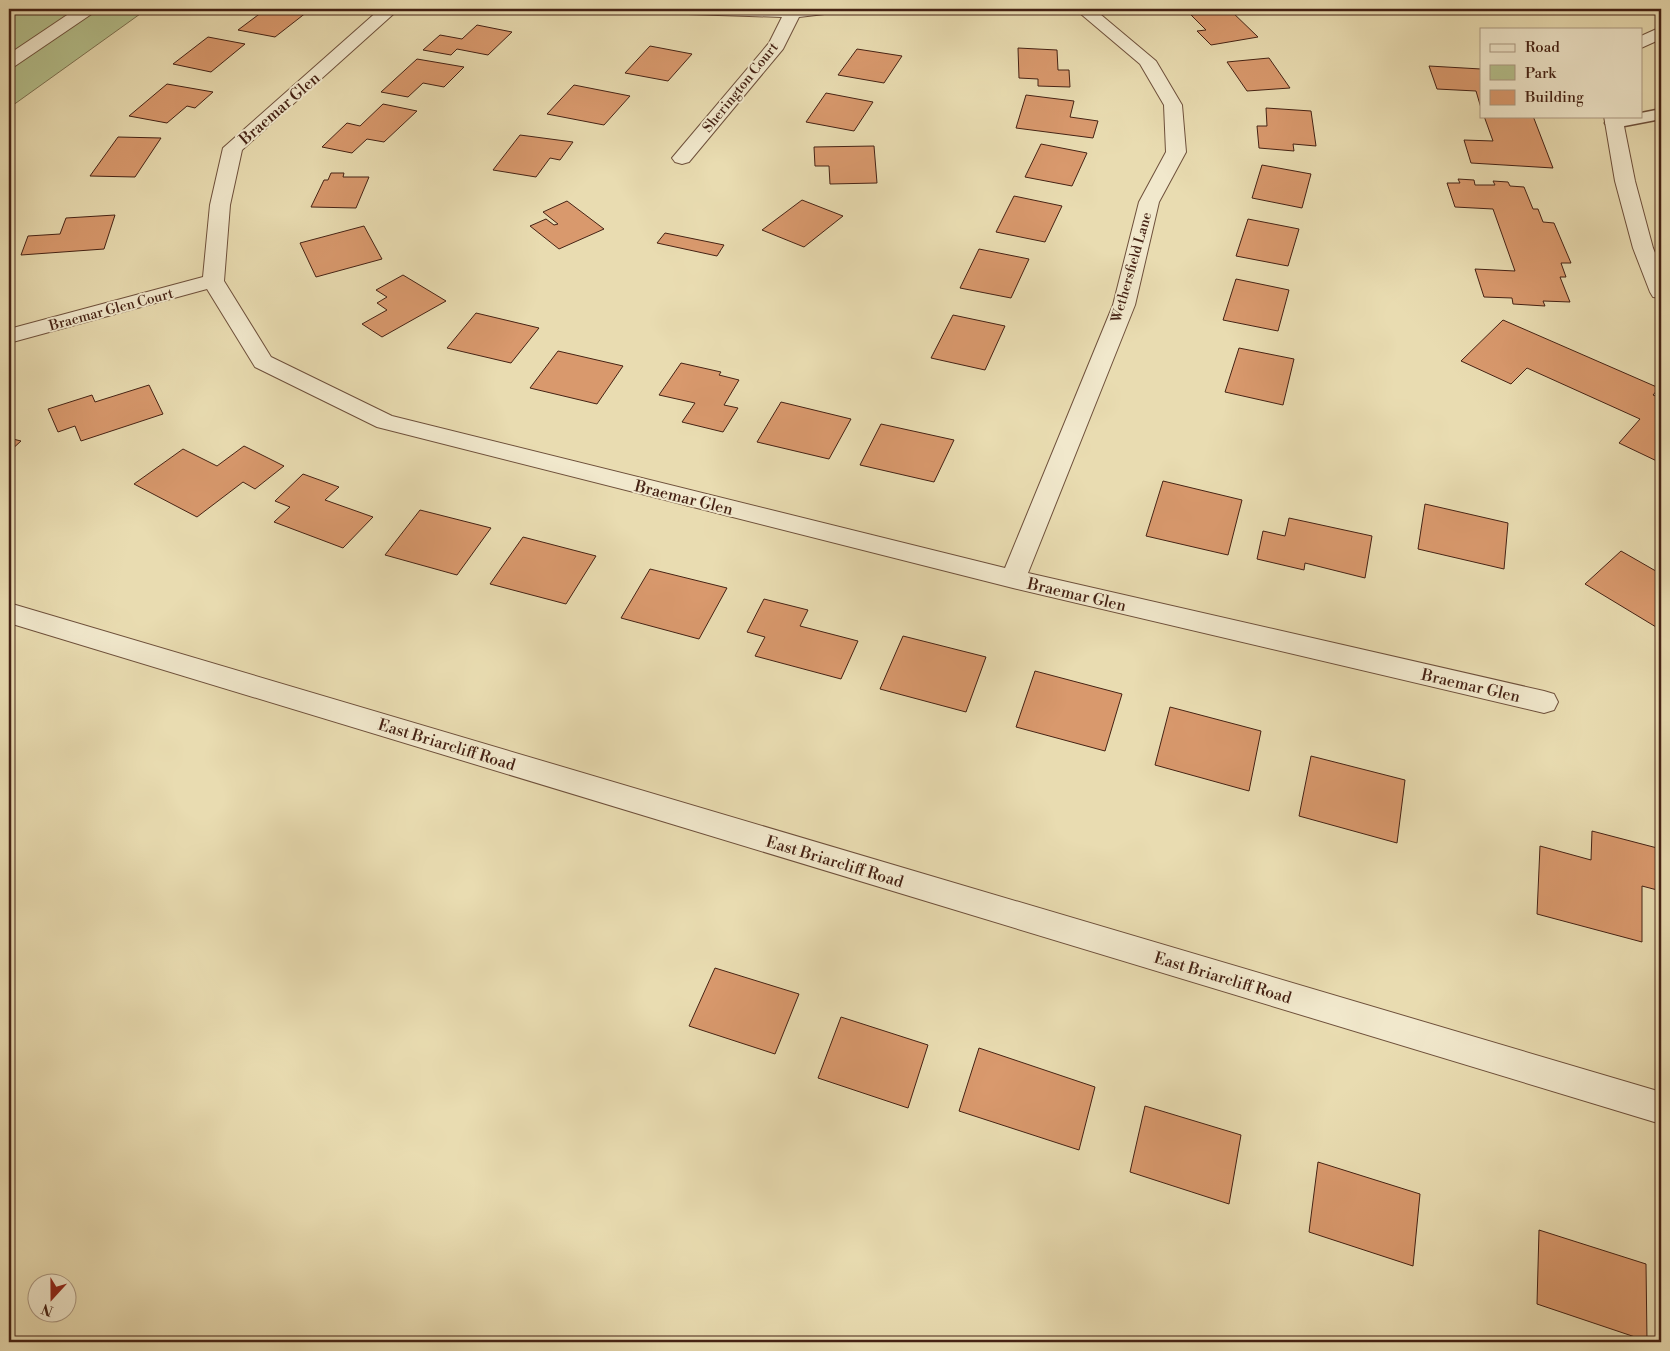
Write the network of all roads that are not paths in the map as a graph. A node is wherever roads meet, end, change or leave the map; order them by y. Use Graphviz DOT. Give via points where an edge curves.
graph roads {
  1 [pos="86,9"];
  2 [pos="390,9"];
  3 [pos="688,9"];
  4 [pos="827,9"];
  5 [pos="1084,9"];
  6 [pos="793,12"];
  7 [pos="1661,32"];
  8 [pos="1642,42"];
  9 [pos="9,62"];
  10 [pos="1661,114"];
  11 [pos="1642,116"];
  12 [pos="1630,118"];
  13 [pos="1614,120"];
  14 [pos="682,158"];
  15 [pos="213,281"];
  16 [pos="1661,292"];
  17 [pos="9,336"];
  18 [pos="1013,580"];
  19 [pos="9,613"];
  20 [pos="1544,702"];
  21 [pos="1661,1108"];
  1 -- 9 [label="street"];
  2 -- 15 [label="street, Braemar Glen" via="233,148 220,205"];
  3 -- 6 [label="street"];
  4 -- 6 [label="street"];
  5 -- 18 [label="street, Wethersfield Lane" via="1147,61 1173,105 1176,152 1150,202 1124,305"];
  6 -- 14 [label="street, Sherington Court" via="777,44"];
  7 -- 8 [label="street"];
  10 -- 11 [label="lane"];
  12 -- 13 [label="lane"];
  13 -- 16 [label="street" via="1625,181 1643,248"];
  15 -- 17 [label="street, Braemar Glen Court"];
  15 -- 18 [label="street, Braemar Glen" via="263,362 385,422"];
  18 -- 20 [label="street, Braemar Glen"];
  19 -- 21 [label="street, East Briarcliff Road"];
}
